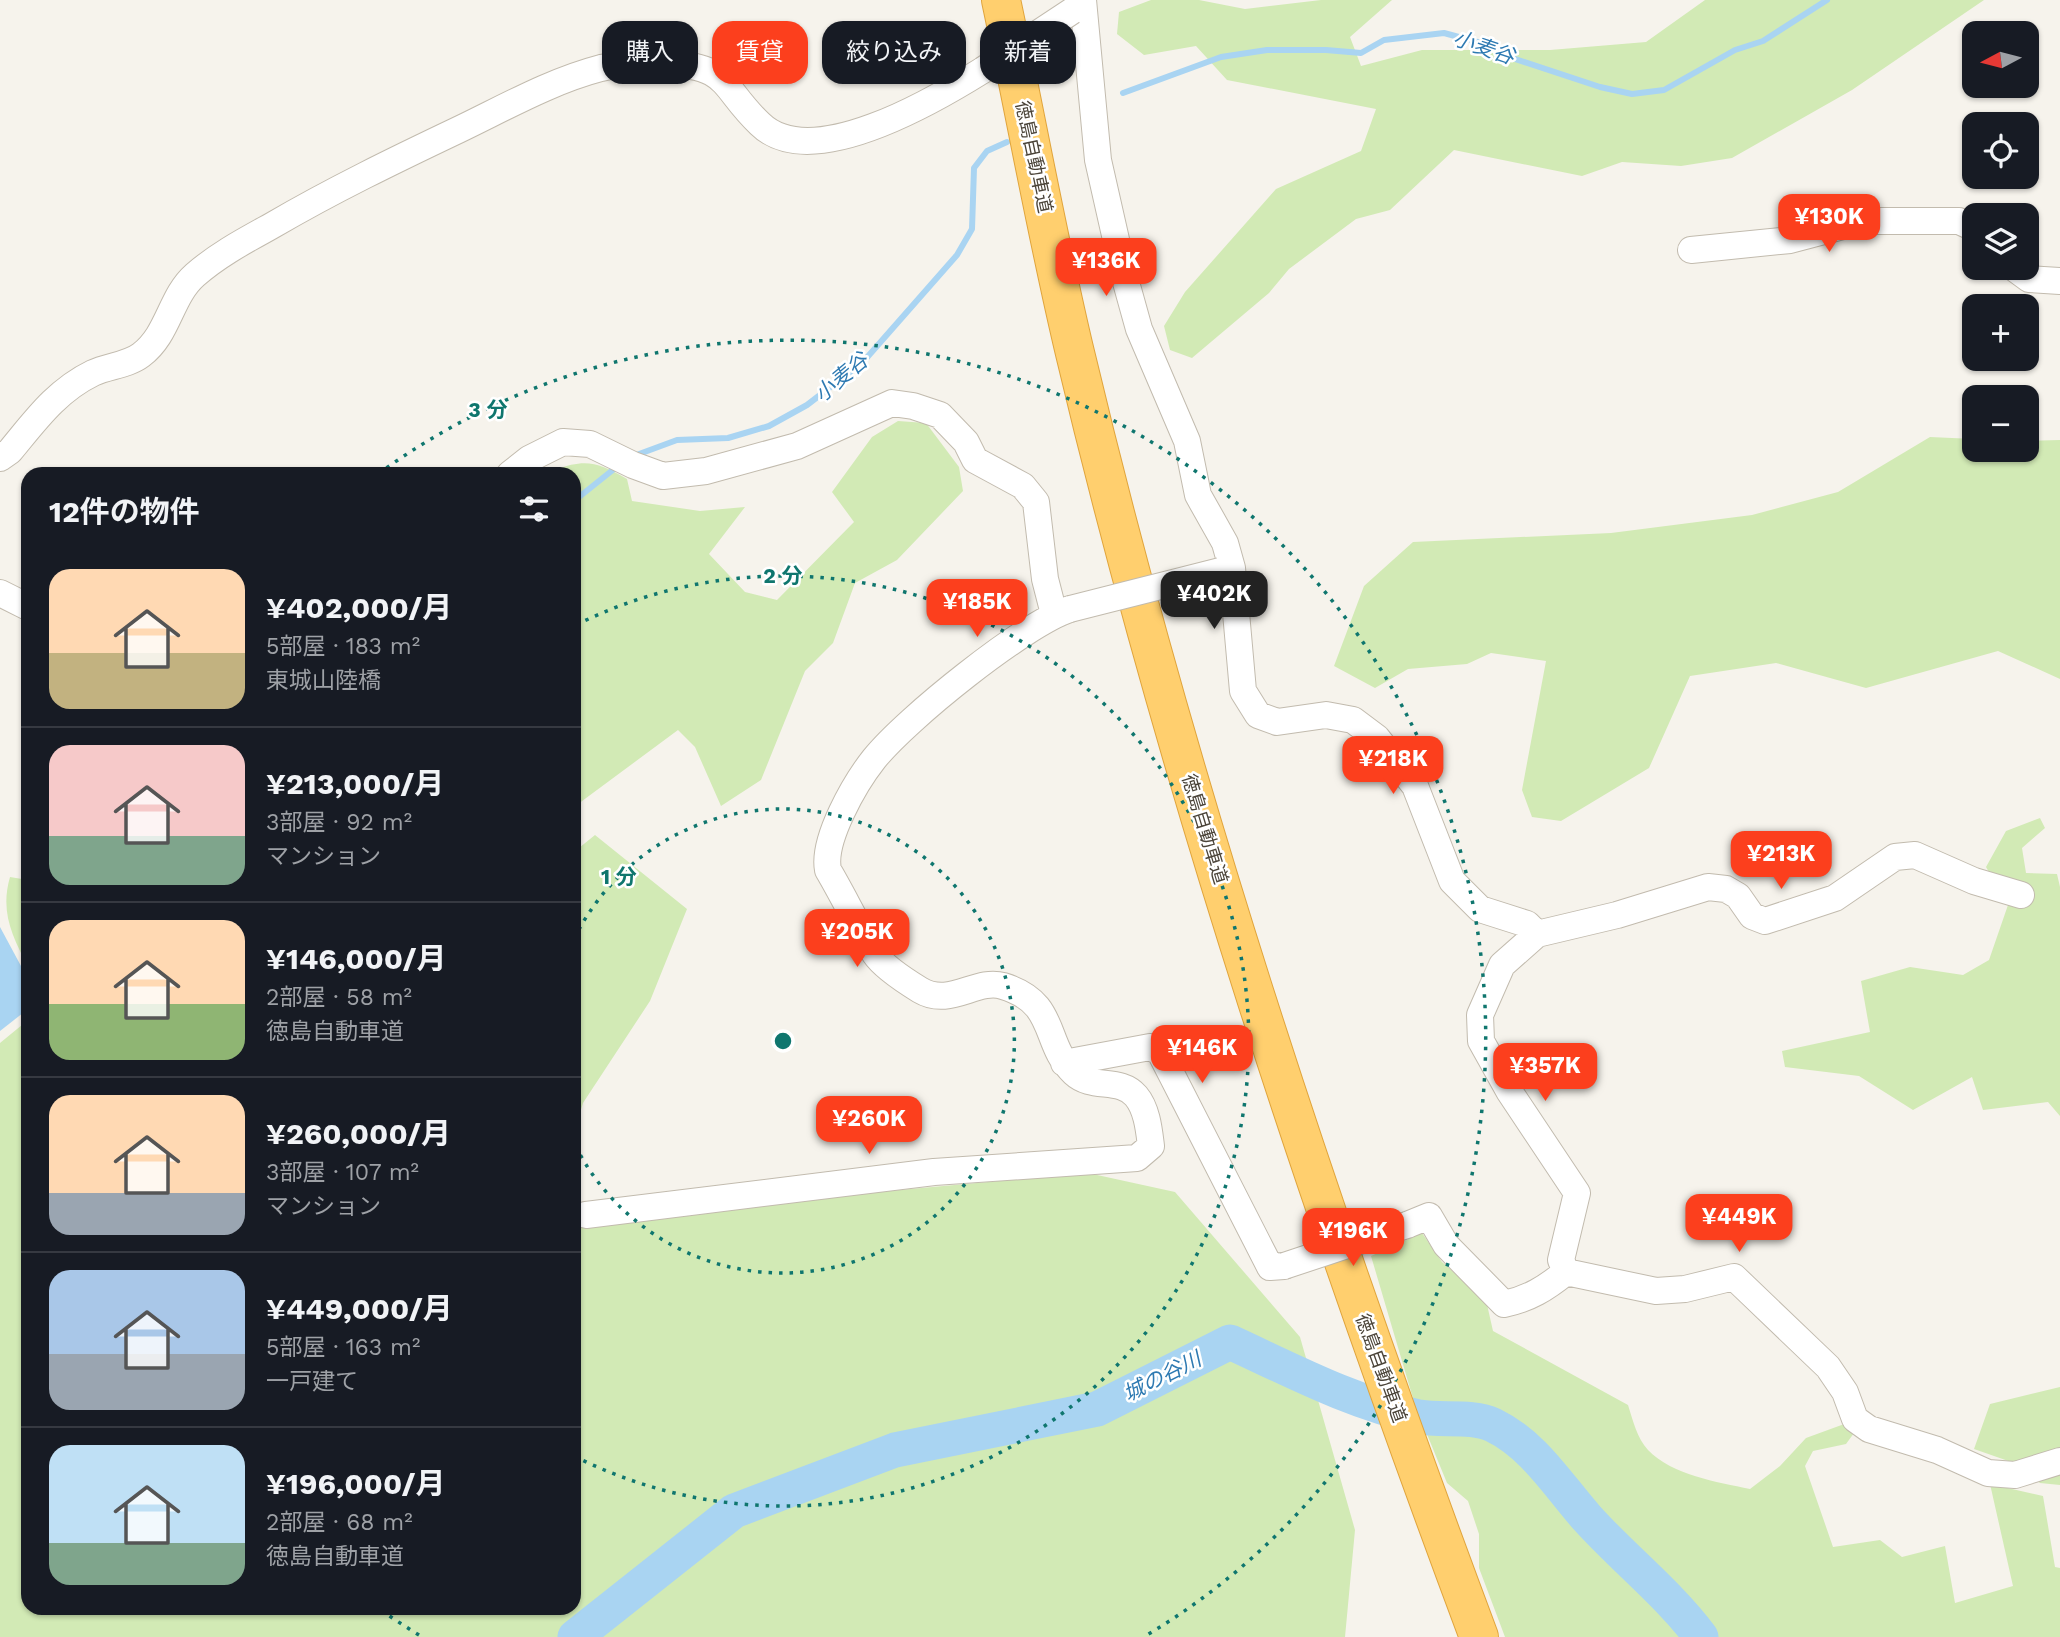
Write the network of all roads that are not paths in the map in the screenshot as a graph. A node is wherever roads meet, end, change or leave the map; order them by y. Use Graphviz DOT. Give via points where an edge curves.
graph roads {
  1 [pos="1001,0"];
  2 [pos="1083,4"];
  3 [pos="1962,222"];
  4 [pos="1691,250"];
  5 [pos="2039,280"];
  6 [pos="2060,281"];
  7 [pos="0,458"];
  8 [pos="519,467"];
  9 [pos="1226,570"];
  10 [pos="0,593"];
  11 [pos="21,604"];
  12 [pos="1062,612"];
  13 [pos="2021,895"];
  14 [pos="1537,934"];
  15 [pos="1064,1063"];
  16 [pos="586,1215"];
  17 [pos="1566,1272"];
  18 [pos="2060,1461"];
  19 [pos="1479,1637"];
  1 -- 19 [label="highway, 徳島自動車道" via="1075,352 1177,738 1288,1098 1371,1343"];
  2 -- 7 [label="street, bridge" via="946,93 877,126 815,142 785,138 761,126 725,80 699,67 662,63 602,68 551,86 341,186 219,255 193,277 177,299 161,336 139,356 93,373 57,394"];
  2 -- 9 [label="street" via="1098,160 1124,275 1139,329 1187,441 1198,495 1225,543"];
  3 -- 4 [label="street" via="1862,221 1790,240"];
  5 -- 6 [label="street"];
  8 -- 12 [label="street" via="563,442 590,444 663,476 705,471 797,446 892,403 940,415 975,460 1023,486 1036,502 1045,579"];
  9 -- 12 [label="street, bridge"];
  9 -- 14 [label="street" via="1243,691 1258,715 1277,722 1326,715 1353,720 1377,738 1415,786 1452,881 1480,909 1527,924"];
  10 -- 11 [label="street"];
  12 -- 15 [label="street" via="981,664 876,757 858,782 825,855 828,870 876,956 921,991 938,998 999,985 1014,990 1042,1010"];
  13 -- 14 [label="street" via="1915,855 1895,857 1835,898 1765,920 1752,916 1738,896 1726,889 1708,887"];
  14 -- 17 [label="street" via="1502,965 1480,1015 1481,1041 1577,1194 1561,1260"];
  15 -- 16 [label="street" via="1077,1076 1094,1083 1126,1086 1138,1098 1151,1146 1137,1158 934,1172"];
  15 -- 17 [label="street, bridge" via="1150,1047 1160,1052 1270,1267 1429,1216 1446,1245 1504,1304 1545,1289"];
  17 -- 18 [label="street" via="1656,1291 1734,1277 1828,1367 1845,1392 1855,1419 1869,1429 1937,1450 1988,1473 2015,1475"];
}
